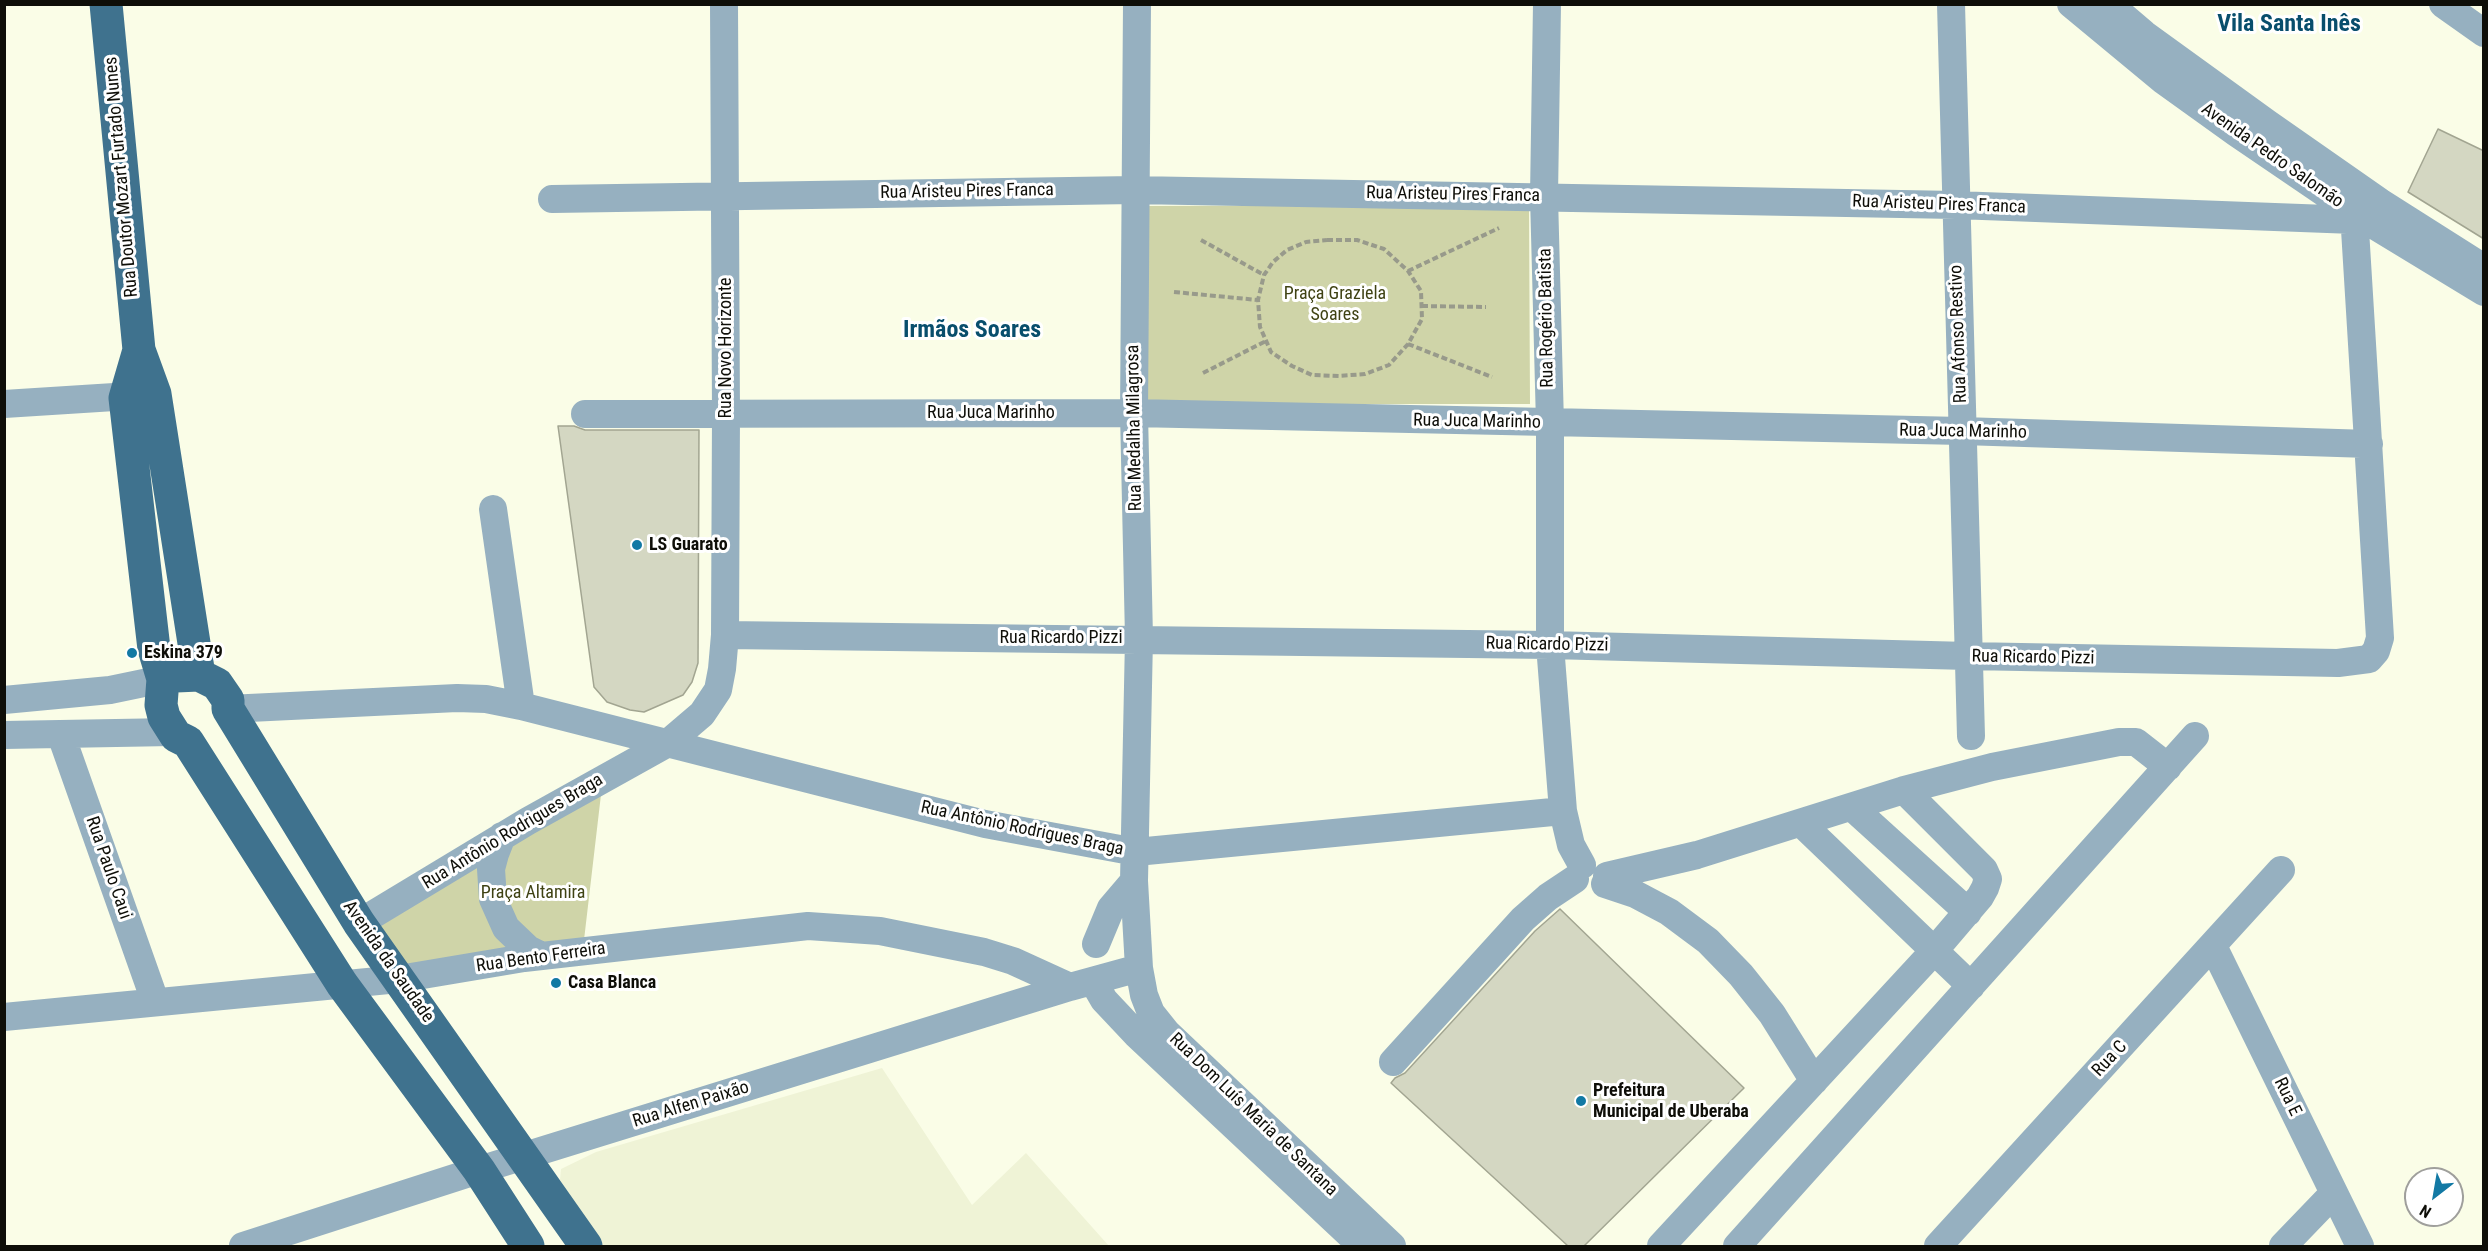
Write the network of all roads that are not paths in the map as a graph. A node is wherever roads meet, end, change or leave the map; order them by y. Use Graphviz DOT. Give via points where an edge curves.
graph roads {
  1 [pos="106,4"];
  2 [pos="723,4"];
  3 [pos="1137,4"];
  4 [pos="1547,4"];
  5 [pos="1951,4"];
  6 [pos="2071,4"];
  7 [pos="2109,4"];
  8 [pos="2443,4"];
  9 [pos="2484,33"];
  10 [pos="1134,190"];
  11 [pos="725,196"];
  12 [pos="1544,196"];
  13 [pos="552,199"];
  14 [pos="1956,205"];
  15 [pos="2354,217"];
  16 [pos="2484,268"];
  17 [pos="2484,291"];
  18 [pos="140,396"];
  19 [pos="4,405"];
  20 [pos="1134,413"];
  21 [pos="585,414"];
  22 [pos="726,414"];
  23 [pos="1550,424"];
  24 [pos="1962,431"];
  25 [pos="2369,444"];
  26 [pos="493,509"];
  27 [pos="725,635"];
  28 [pos="1139,638"];
  29 [pos="1551,645"];
  30 [pos="1968,656"];
  31 [pos="200,675"];
  32 [pos="163,679"];
  33 [pos="110,690"];
  34 [pos="718,690"];
  35 [pos="4,700"];
  36 [pos="521,706"];
  37 [pos="228,709"];
  38 [pos="119,732"];
  39 [pos="4,735"];
  40 [pos="62,735"];
  41 [pos="1971,736"];
  42 [pos="2195,736"];
  43 [pos="180,737"];
  44 [pos="668,744"];
  45 [pos="2168,767"];
  46 [pos="1904,790"];
  47 [pos="1852,807"];
  48 [pos="1563,811"];
  49 [pos="1801,823"];
  50 [pos="502,836"];
  51 [pos="1136,852"];
  52 [pos="2281,870"];
  53 [pos="1592,876"];
  54 [pos="1134,881"];
  55 [pos="1968,912"];
  56 [pos="359,923"];
  57 [pos="1096,944"];
  58 [pos="2213,946"];
  59 [pos="1934,951"];
  60 [pos="542,956"];
  61 [pos="1139,968"];
  62 [pos="399,978"];
  63 [pos="342,984"];
  64 [pos="1082,984"];
  65 [pos="1971,986"];
  66 [pos="155,1001"];
  67 [pos="4,1017"];
  68 [pos="1393,1062"];
  69 [pos="1814,1081"];
  70 [pos="524,1156"];
  71 [pos="479,1170"];
  72 [pos="2334,1193"];
  73 [pos="243,1246"];
  74 [pos="528,1246"];
  75 [pos="586,1246"];
  76 [pos="1362,1246"];
  77 [pos="1392,1246"];
  78 [pos="1661,1246"];
  79 [pos="1737,1246"];
  80 [pos="1938,1246"];
  81 [pos="2283,1246"];
  82 [pos="2360,1246"];
  1 -- 18 [label="main road, Rua Doutor Mozart Furtado Nunes"];
  2 -- 11 [label="street, Rua Novo Horizonte"];
  3 -- 10 [label="street, Rua Medalha Milagrosa"];
  4 -- 12 [label="street, Rua Rogério Batista"];
  5 -- 14 [label="street, Rua Afonso Restivo"];
  6 -- 15 [label="street, Avenida Pedro Salomão" via="2164,81"];
  7 -- 16 [label="street, Avenida Pedro Salomão" via="2267,123"];
  8 -- 9 [label="street"];
  10 -- 11 [label="street, Rua Aristeu Pires Franca"];
  10 -- 12 [label="street, Rua Aristeu Pires Franca"];
  10 -- 20 [label="street, Rua Medalha Milagrosa"];
  11 -- 13 [label="street, Rua Aristeu Pires Franca"];
  11 -- 22 [label="street, Rua Novo Horizonte"];
  12 -- 14 [label="street, Rua Aristeu Pires Franca"];
  12 -- 23 [label="street, Rua Rogério Batista"];
  14 -- 15 [label="street, Rua Aristeu Pires Franca"];
  14 -- 24 [label="street, Rua Afonso Restivo"];
  15 -- 17 [label="street, Avenida Pedro Salomão"];
  15 -- 25 [label="street"];
  18 -- 19 [label="street"];
  18 -- 31 [label="main road, Rua Doutor Mozart Furtado Nunes"];
  18 -- 32 [label="main road, Rua Doutor Mozart Furtado Nunes" via="153,649"];
  20 -- 22 [label="street, Rua Juca Marinho"];
  20 -- 23 [label="street, Rua Juca Marinho"];
  20 -- 28 [label="street, Rua Medalha Milagrosa"];
  21 -- 22 [label="street, Rua Juca Marinho"];
  22 -- 27 [label="street, Rua Novo Horizonte"];
  23 -- 24 [label="street, Rua Juca Marinho"];
  23 -- 29 [label="street, Rua Rogério Batista"];
  24 -- 25 [label="street, Rua Juca Marinho"];
  24 -- 30 [label="street, Rua Afonso Restivo"];
  25 -- 30 [label="street, Rua Ricardo Pizzi" via="2380,638 2368,659 2338,663"];
  26 -- 36 [label="street"];
  27 -- 28 [label="street, Rua Ricardo Pizzi"];
  27 -- 34 [label="street, Rua Novo Horizonte"];
  28 -- 29 [label="street, Rua Ricardo Pizzi"];
  28 -- 51 [label="street, Rua Medalha Milagrosa"];
  29 -- 30 [label="street, Rua Ricardo Pizzi"];
  29 -- 48 [label="street, Rua Rogério Batista"];
  30 -- 41 [label="street, Rua Afonso Restivo"];
  31 -- 32 [label="main road"];
  31 -- 37 [label="main road, Avenida da Saudade" via="217,684 228,700"];
  32 -- 33 [label="street"];
  32 -- 43 [label="main road" via="161,705"];
  33 -- 35 [label="street"];
  33 -- 38 [label="street" via="118,696 125,714"];
  34 -- 44 [label="street, Rua Antônio Rodrigues Braga" via="702,714"];
  36 -- 37 [label="street" via="457,698"];
  36 -- 44 [label="street"];
  37 -- 43 [label="main road" via="223,723 212,734"];
  37 -- 56 [label="main road, Avenida da Saudade"];
  38 -- 40 [label="street"];
  38 -- 43 [label="street"];
  39 -- 40 [label="street"];
  40 -- 66 [label="street, Rua Paulo Caui"];
  42 -- 45 [label="street"];
  43 -- 63 [label="main road"];
  44 -- 50 [label="street, Rua Antônio Rodrigues Braga"];
  44 -- 51 [label="street, Rua Antônio Rodrigues Braga" via="985,824"];
  45 -- 46 [label="street" via="2144,747 2128,740 1992,767"];
  45 -- 65 [label="street"];
  46 -- 47 [label="street"];
  46 -- 55 [label="street" via="1984,870 1988,879 1985,888"];
  47 -- 49 [label="street"];
  47 -- 55 [label="street"];
  48 -- 51 [label="street, Rua Antônio Rodrigues Braga"];
  48 -- 53 [label="street, Rua Rogério Batista" via="1571,845"];
  49 -- 53 [label="street" via="1658,865"];
  49 -- 59 [label="street"];
  50 -- 56 [label="street, Rua Antônio Rodrigues Braga"];
  50 -- 60 [label="street" via="491,869 496,907 516,939"];
  51 -- 54 [label="street, Rua Medalha Milagrosa"];
  52 -- 58 [label="street, Rua C"];
  53 -- 68 [label="street" via="1548,897 1523,919"];
  53 -- 69 [label="street" via="1669,912 1708,940 1772,1014"];
  54 -- 57 [label="street" via="1111,908"];
  54 -- 61 [label="street, Rua Dom Luís Maria de Santana"];
  55 -- 59 [label="street"];
  56 -- 62 [label="main road, Avenida da Saudade"];
  58 -- 72 [label="street, Rua E"];
  58 -- 80 [label="street, Rua C"];
  59 -- 65 [label="street"];
  59 -- 69 [label="street"];
  60 -- 62 [label="street, Rua Bento Ferreira"];
  60 -- 64 [label="street, Rua Bento Ferreira" via="808,926 880,932 984,952"];
  61 -- 64 [label="street, Rua Alfen Paixão"];
  61 -- 77 [label="street, Rua Dom Luís Maria de Santana" via="1151,1014 1167,1033"];
  62 -- 63 [label="street, Rua Bento Ferreira"];
  62 -- 70 [label="main road, Avenida da Saudade"];
  63 -- 66 [label="street, Rua Bento Ferreira"];
  63 -- 71 [label="main road"];
  64 -- 70 [label="street, Rua Alfen Paixão"];
  64 -- 76 [label="street, Rua Dom Luís Maria de Santana" via="1104,1000"];
  65 -- 79 [label="street"];
  66 -- 67 [label="street, Rua Bento Ferreira"];
  69 -- 78 [label="street"];
  70 -- 71 [label="street, Rua Alfen Paixão"];
  70 -- 75 [label="main road, Avenida da Saudade"];
  71 -- 73 [label="street, Rua Alfen Paixão"];
  71 -- 74 [label="main road"];
  72 -- 81 [label="street"];
  72 -- 82 [label="street, Rua E"];
}
